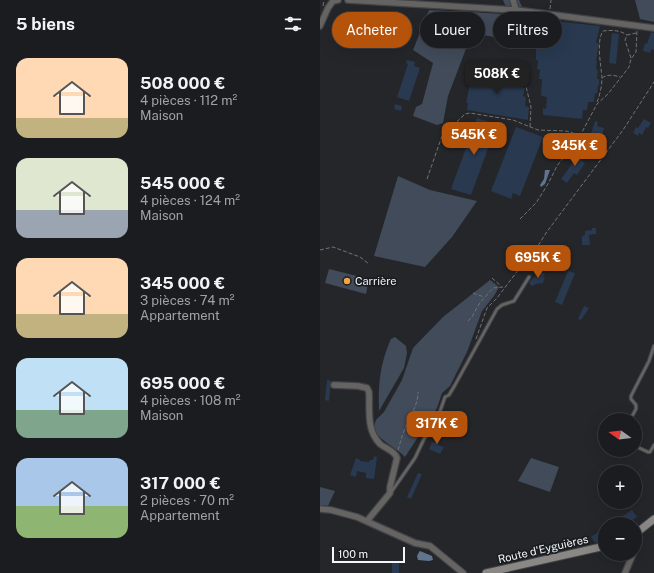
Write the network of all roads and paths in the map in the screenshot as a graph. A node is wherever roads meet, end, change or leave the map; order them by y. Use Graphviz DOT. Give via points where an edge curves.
graph roads {
  1 [pos="324,0"];
  2 [pos="337,0"];
  3 [pos="348,0"];
  4 [pos="513,0"];
  5 [pos="551,0"];
  6 [pos="322,8"];
  7 [pos="516,10"];
  8 [pos="532,12"];
  9 [pos="548,12"];
  10 [pos="562,16"];
  11 [pos="320,26"];
  12 [pos="638,26"];
  13 [pos="654,28"];
  14 [pos="636,33"];
  15 [pos="627,35"];
  16 [pos="631,59"];
  17 [pos="522,70"];
  18 [pos="621,78"];
  19 [pos="602,79"];
  20 [pos="654,82"];
  21 [pos="597,104"];
  22 [pos="530,127"];
  23 [pos="579,137"];
  24 [pos="592,145"];
  25 [pos="427,179"];
  26 [pos="520,219"];
  27 [pos="320,250"];
  28 [pos="369,264"];
  29 [pos="529,277"];
  30 [pos="492,278"];
  31 [pos="501,287"];
  32 [pos="504,288"];
  33 [pos="473,294"];
  34 [pos="484,297"];
  35 [pos="468,321"];
  36 [pos="475,341"];
  37 [pos="654,346"];
  38 [pos="334,385"];
  39 [pos="418,392"];
  40 [pos="633,413"];
  41 [pos="654,445"];
  42 [pos="642,449"];
  43 [pos="396,454"];
  44 [pos="390,493"];
  45 [pos="320,509"];
  46 [pos="654,519"];
  47 [pos="367,521"];
  48 [pos="642,529"];
  49 [pos="598,548"];
  50 [pos="630,561"];
  51 [pos="463,573"];
  52 [pos="486,573"];
  53 [pos="625,573"];
  1 -- 6 [label="path"];
  2 -- 11 [label="street" via="332,1"];
  3 -- 7 [label="street"];
  4 -- 7 [label="street"];
  5 -- 9 [label="path"];
  7 -- 8 [label="street"];
  10 -- 12 [label="street"];
  12 -- 13 [label="street"];
  12 -- 14 [label="path"];
  14 -- 15 [label="path"];
  14 -- 16 [label="path" via="636,52"];
  15 -- 16 [label="path" via="625,40"];
  15 -- 19 [label="path" via="611,30 603,31 601,34"];
  16 -- 18 [label="path"];
  17 -- 22 [label="path" via="531,107"];
  18 -- 19 [label="path" via="613,75"];
  18 -- 21 [label="path"];
  19 -- 21 [label="path"];
  20 -- 32 [label="path" via="623,130 531,257"];
  21 -- 23 [label="path"];
  22 -- 23 [label="path" via="538,130 566,131"];
  22 -- 25 [label="path" via="512,120 465,114 442,136"];
  23 -- 24 [label="path"];
  23 -- 26 [label="path" via="557,166 531,210"];
  27 -- 28 [label="path" via="333,247 360,257"];
  29 -- 44 [label="lane" via="514,301 497,309 455,385 445,397 437,420 415,458"];
  30 -- 31 [label="path"];
  31 -- 32 [label="path"];
  31 -- 34 [label="path" via="493,288"];
  32 -- 36 [label="path" via="487,308"];
  33 -- 34 [label="path"];
  34 -- 35 [label="path"];
  37 -- 40 [label="lane" via="649,362 631,396 636,405"];
  38 -- 43 [label="street" via="368,388 370,429 379,443"];
  39 -- 43 [label="path" via="414,410"];
  41 -- 42 [label="lane" via="650,452"];
  43 -- 44 [label="street"];
  44 -- 47 [label="street"];
  45 -- 47 [label="street"];
  46 -- 48 [label="main road"];
  47 -- 51 [label="street" via="415,543 430,546"];
  49 -- 52 [label="main road, Route d'Eyguières"];
  50 -- 53 [label="street"];
}
